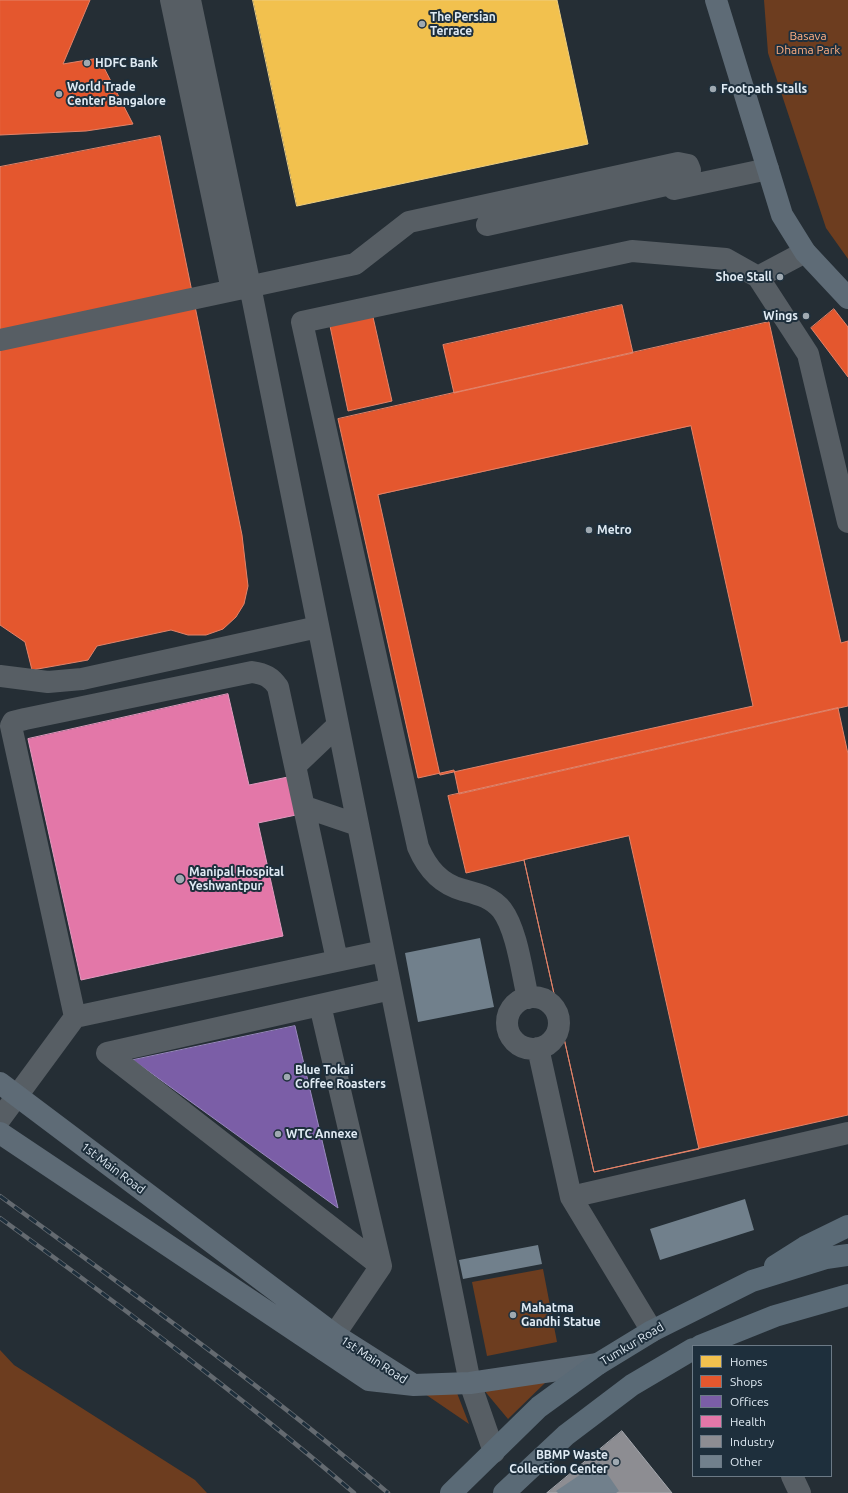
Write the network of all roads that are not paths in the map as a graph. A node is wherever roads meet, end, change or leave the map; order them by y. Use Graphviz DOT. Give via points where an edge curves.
graph roads {
  1 [pos="171,0"];
  2 [pos="190,0"];
  3 [pos="718,2"];
  4 [pos="768,169"];
  5 [pos="806,252"];
  6 [pos="758,277"];
  7 [pos="241,288"];
  8 [pos="848,298"];
  9 [pos="0,340"];
  10 [pos="848,522"];
  11 [pos="318,627"];
  12 [pos="0,676"];
  13 [pos="338,725"];
  14 [pos="296,766"];
  15 [pos="305,807"];
  16 [pos="358,825"];
  17 [pos="383,951"];
  18 [pos="337,960"];
  19 [pos="391,989"];
  20 [pos="528,998"];
  21 [pos="320,1005"];
  22 [pos="75,1017"];
  23 [pos="538,1048"];
  24 [pos="0,1083"];
  25 [pos="18,1097"];
  26 [pos="0,1119"];
  27 [pos="0,1133"];
  28 [pos="848,1133"];
  29 [pos="571,1197"];
  30 [pos="848,1226"];
  31 [pos="848,1255"];
  32 [pos="381,1266"];
  33 [pos="752,1281"];
  34 [pos="848,1295"];
  35 [pos="652,1331"];
  36 [pos="730,1341"];
  37 [pos="329,1342"];
  38 [pos="706,1345"];
  39 [pos="692,1350"];
  40 [pos="598,1364"];
  41 [pos="470,1383"];
  42 [pos="494,1452"];
  43 [pos="792,1477"];
  44 [pos="457,1486"];
  45 [pos="504,1493"];
  46 [pos="800,1493"];
  1 -- 7 [label="lane"];
  2 -- 7 [label="lane"];
  3 -- 4 [label="main road"];
  4 -- 5 [label="main road" via="782,215"];
  4 -- 7 [label="lane" via="487,228 684,181 688,179 690,170 688,165 678,163 409,222 355,264"];
  5 -- 6 [label="lane"];
  5 -- 8 [label="main road"];
  6 -- 10 [label="lane" via="808,354"];
  6 -- 20 [label="lane" via="726,259 632,251 302,322 418,847 431,871 440,880 451,886 486,896 501,910 512,927"];
  7 -- 9 [label="lane"];
  7 -- 11 [label="lane"];
  11 -- 12 [label="lane" via="82,679 48,682"];
  11 -- 13 [label="lane"];
  13 -- 14 [label="lane"];
  13 -- 16 [label="lane"];
  14 -- 15 [label="lane"];
  14 -- 22 [label="lane" via="278,687 265,674 252,672 13,722 11,726"];
  15 -- 16 [label="lane"];
  15 -- 18 [label="lane"];
  16 -- 17 [label="lane"];
  17 -- 18 [label="lane"];
  17 -- 19 [label="lane"];
  18 -- 22 [label="lane"];
  19 -- 21 [label="lane"];
  19 -- 41 [label="lane"];
  20 -- 23 [label="lane" via="548,1002 558,1017 559,1027 556,1036 550,1043"];
  20 -- 23 [label="lane" via="518,1002 511,1009 507,1019 508,1030 512,1039 520,1046"];
  21 -- 32 [label="lane"];
  21 -- 32 [label="lane" via="107,1053"];
  22 -- 25 [label="lane"];
  23 -- 29 [label="lane"];
  24 -- 25 [label="main road, 1st Main Road"];
  25 -- 26 [label="lane"];
  25 -- 37 [label="main road, 1st Main Road"];
  27 -- 37 [label="main road, 1st Main Road"];
  28 -- 29 [label="lane"];
  29 -- 35 [label="lane"];
  30 -- 33 [label="highway" via="805,1247"];
  31 -- 33 [label="highway, Tumkur Road" via="826,1258"];
  32 -- 37 [label="lane"];
  33 -- 35 [label="highway, Tumkur Road"];
  34 -- 36 [label="highway" via="775,1316"];
  35 -- 40 [label="highway, Tumkur Road"];
  36 -- 38 [label="highway"];
  37 -- 41 [label="main road, 1st Main Road" via="414,1385"];
  39 -- 45 [label="highway" via="632,1385 566,1435"];
  40 -- 41 [label="main road"];
  40 -- 42 [label="highway, Tumkur Road" via="540,1407"];
  41 -- 42 [label="lane"];
  42 -- 44 [label="highway, Tumkur Road"];
  43 -- 46 [label="lane"];
}
